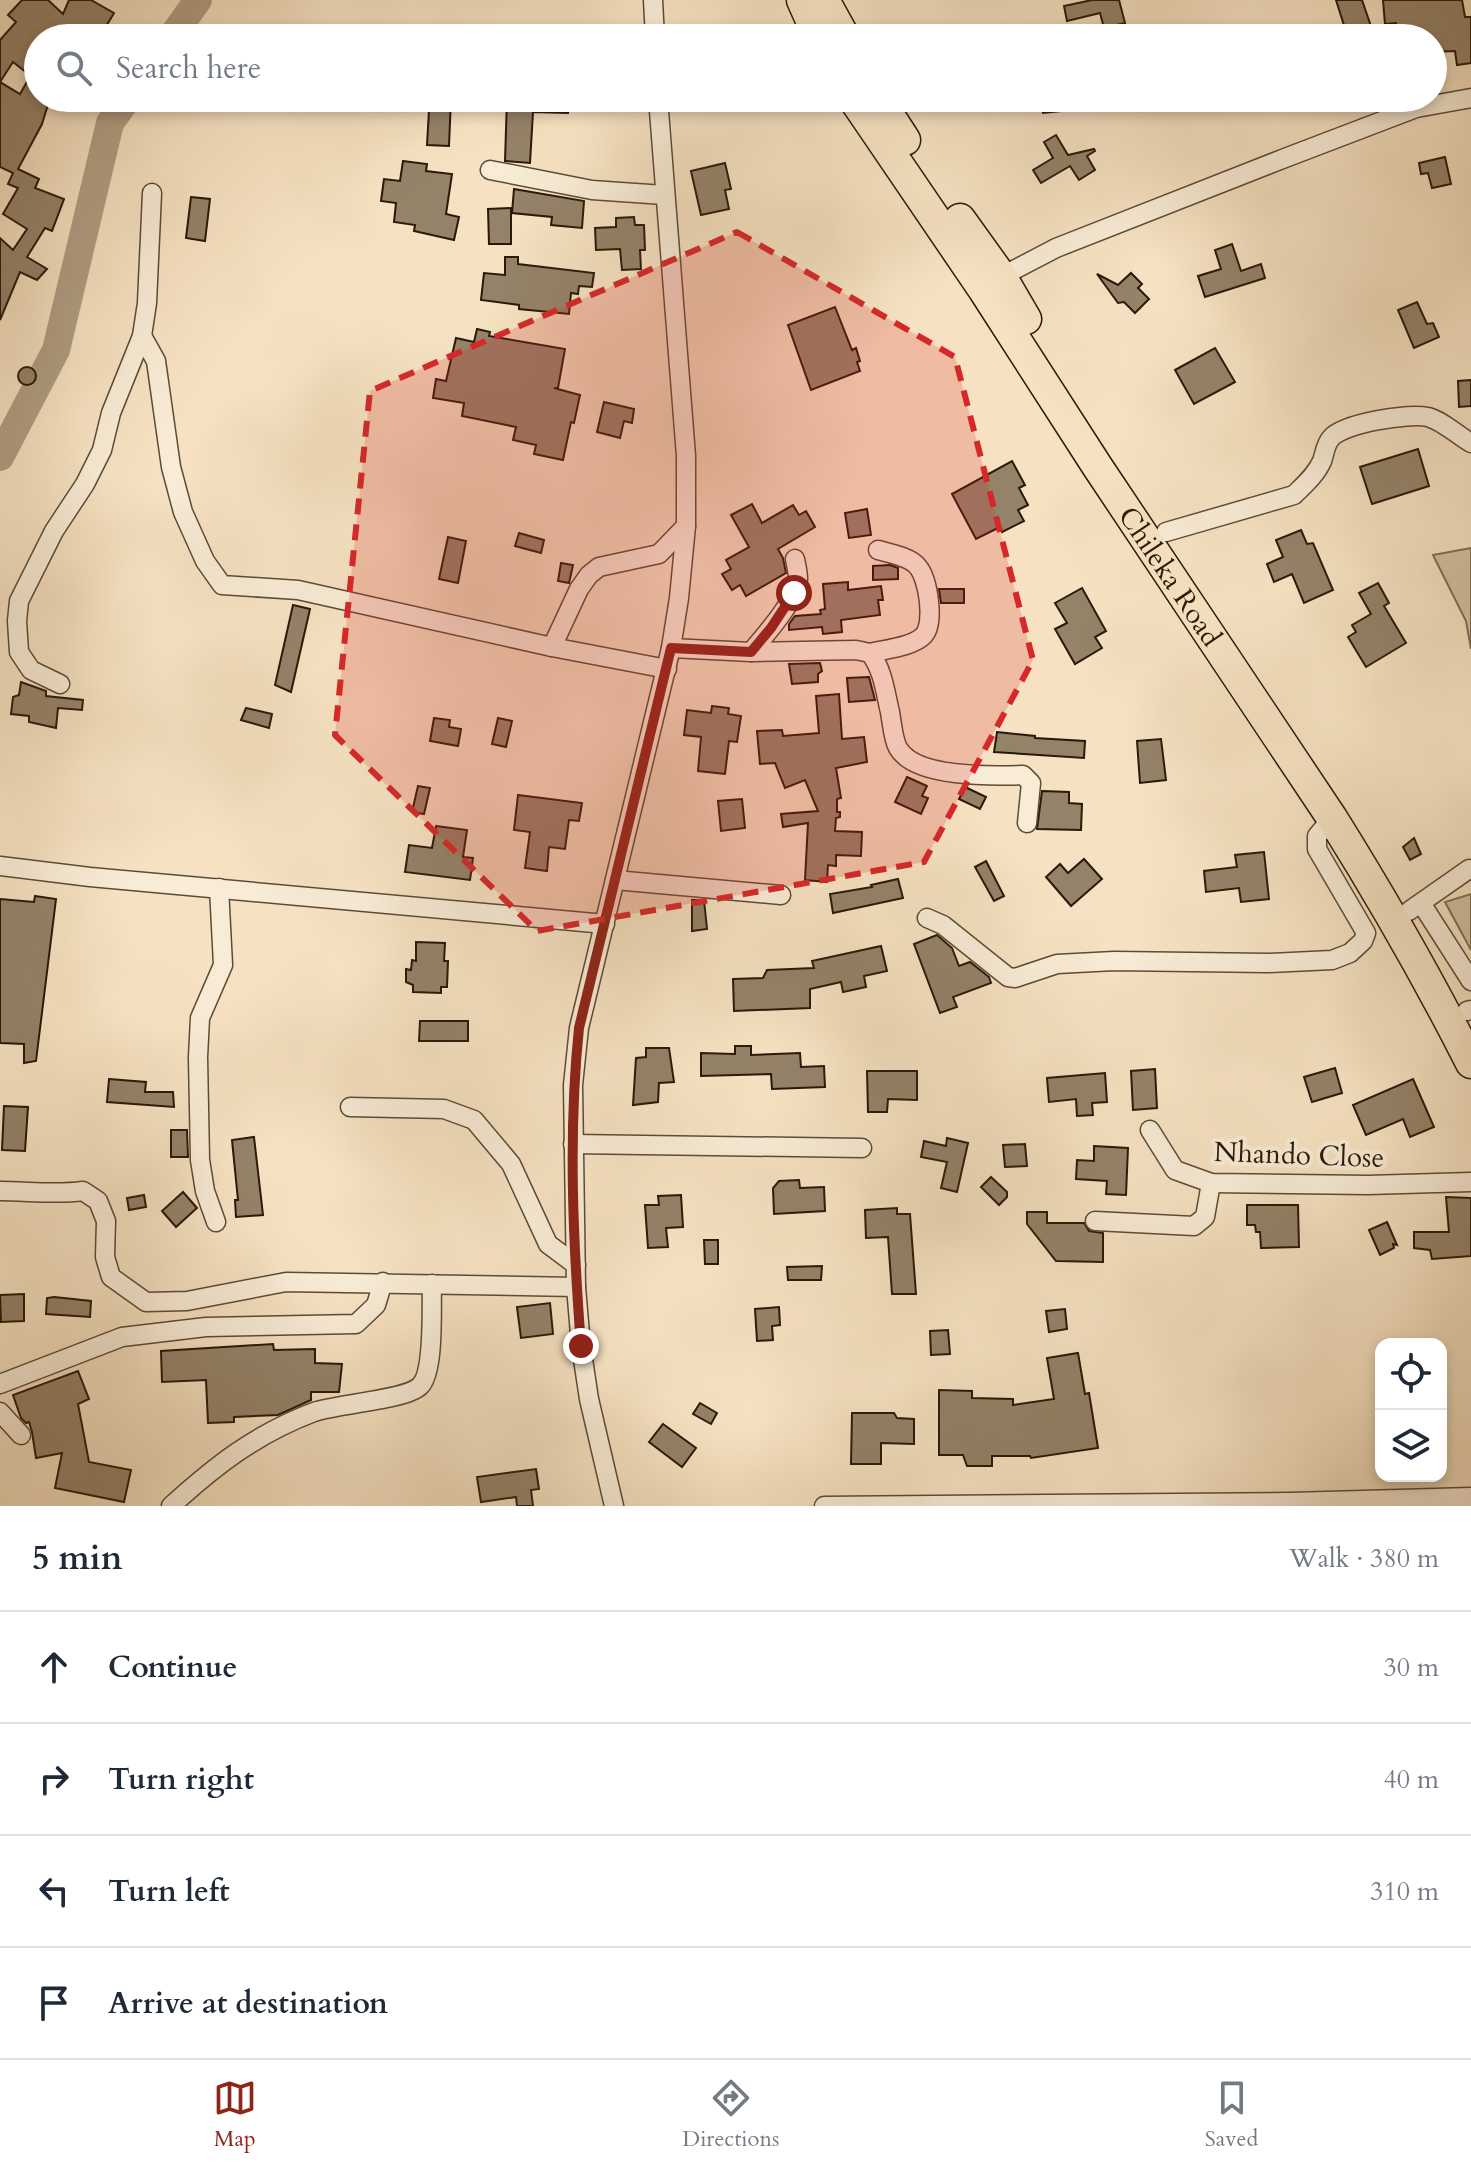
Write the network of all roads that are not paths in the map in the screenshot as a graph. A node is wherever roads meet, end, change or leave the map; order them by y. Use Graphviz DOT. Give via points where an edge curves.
graph roads {
  1 [pos="653,0"];
  2 [pos="802,0"];
  3 [pos="824,0"];
  4 [pos="654,24"];
  5 [pos="813,24"];
  6 [pos="837,24"];
  7 [pos="1471,98"];
  8 [pos="1447,102"];
  9 [pos="659,112"];
  10 [pos="864,112"];
  11 [pos="886,112"];
  12 [pos="1406,112"];
  13 [pos="490,170"];
  14 [pos="152,193"];
  15 [pos="664,195"];
  16 [pos="992,283"];
  17 [pos="142,336"];
  18 [pos="1471,443"];
  19 [pos="686,526"];
  20 [pos="1166,532"];
  21 [pos="878,550"];
  22 [pos="795,559"];
  23 [pos="552,647"];
  24 [pos="671,648"];
  25 [pos="751,652"];
  26 [pos="870,653"];
  27 [pos="667,669"];
  28 [pos="60,684"];
  29 [pos="1332,818"];
  30 [pos="1027,823"];
  31 [pos="0,866"];
  32 [pos="1469,869"];
  33 [pos="615,880"];
  34 [pos="219,888"];
  35 [pos="781,895"];
  36 [pos="1415,907"];
  37 [pos="927,918"];
  38 [pos="605,924"];
  39 [pos="1471,981"];
  40 [pos="1470,1014"];
  41 [pos="1471,1063"];
  42 [pos="350,1107"];
  43 [pos="1150,1130"];
  44 [pos="573,1144"];
  45 [pos="862,1148"];
  46 [pos="1471,1182"];
  47 [pos="1211,1183"];
  48 [pos="0,1191"];
  49 [pos="1095,1221"];
  50 [pos="216,1222"];
  51 [pos="576,1265"];
  52 [pos="383,1282"];
  53 [pos="432,1284"];
  54 [pos="576,1287"];
  55 [pos="0,1384"];
  56 [pos="0,1412"];
  57 [pos="21,1435"];
  58 [pos="1471,1497"];
  59 [pos="1290,1504"];
  60 [pos="171,1506"];
  61 [pos="614,1506"];
  62 [pos="824,1506"];
  1 -- 4 [label="street"];
  2 -- 5 [label="highway"];
  3 -- 6 [label="highway"];
  7 -- 8 [label="street"];
  9 -- 15 [label="street"];
  10 -- 16 [label="highway, Chileka Road"];
  11 -- 16 [label="highway, Chileka Road"];
  12 -- 16 [label="street" via="1056,248"];
  13 -- 15 [label="street" via="592,190"];
  14 -- 17 [label="street"];
  15 -- 19 [label="street" via="685,441"];
  16 -- 20 [label="highway, Chileka Road"];
  16 -- 29 [label="highway, Chileka Road" via="1097,466"];
  17 -- 23 [label="street" via="156,361 183,512 222,585 298,590"];
  17 -- 28 [label="street" via="102,450 19,601 19,652 31,670"];
  18 -- 20 [label="street" via="1431,418 1418,416 1345,428 1333,435 1322,463 1294,495"];
  19 -- 23 [label="street" via="659,554 599,567 589,575"];
  19 -- 24 [label="street"];
  20 -- 36 [label="highway, Chileka Road"];
  21 -- 26 [label="street" via="918,567 930,622 913,642"];
  22 -- 25 [label="street" via="794,593"];
  23 -- 27 [label="street"];
  24 -- 25 [label="street"];
  24 -- 27 [label="street"];
  25 -- 26 [label="street"];
  26 -- 30 [label="street" via="880,666 898,748 920,766 985,776 1023,775 1031,783"];
  27 -- 33 [label="street"];
  29 -- 37 [label="street" via="1317,836 1317,849 1366,933 1342,958 1085,962 1057,964 1015,978"];
  29 -- 41 [label="highway, Chileka Road"];
  31 -- 34 [label="street"];
  32 -- 36 [label="street"];
  33 -- 35 [label="street"];
  33 -- 38 [label="street"];
  34 -- 38 [label="street"];
  34 -- 50 [label="street" via="223,965 200,1018 198,1057 200,1160"];
  36 -- 39 [label="street"];
  36 -- 40 [label="highway, Chileka Road"];
  38 -- 44 [label="street" via="579,1028"];
  42 -- 51 [label="street" via="444,1109 474,1120 511,1164 548,1244"];
  43 -- 47 [label="street, Nhando Close" via="1175,1170"];
  44 -- 45 [label="street"];
  44 -- 51 [label="street"];
  46 -- 47 [label="street, Nhando Close"];
  47 -- 49 [label="street" via="1205,1217 1194,1226"];
  48 -- 52 [label="street" via="83,1191 98,1201 106,1221 105,1257 111,1277 146,1302 187,1301 286,1282"];
  51 -- 54 [label="street"];
  52 -- 53 [label="street"];
  52 -- 55 [label="street" via="376,1305 356,1324 206,1327 122,1337"];
  53 -- 54 [label="street"];
  53 -- 60 [label="street" via="429,1362 422,1385 277,1427 225,1458"];
  54 -- 61 [label="street" via="589,1399"];
  56 -- 57 [label="street"];
  58 -- 59 [label="street"];
  59 -- 62 [label="street"];
}
